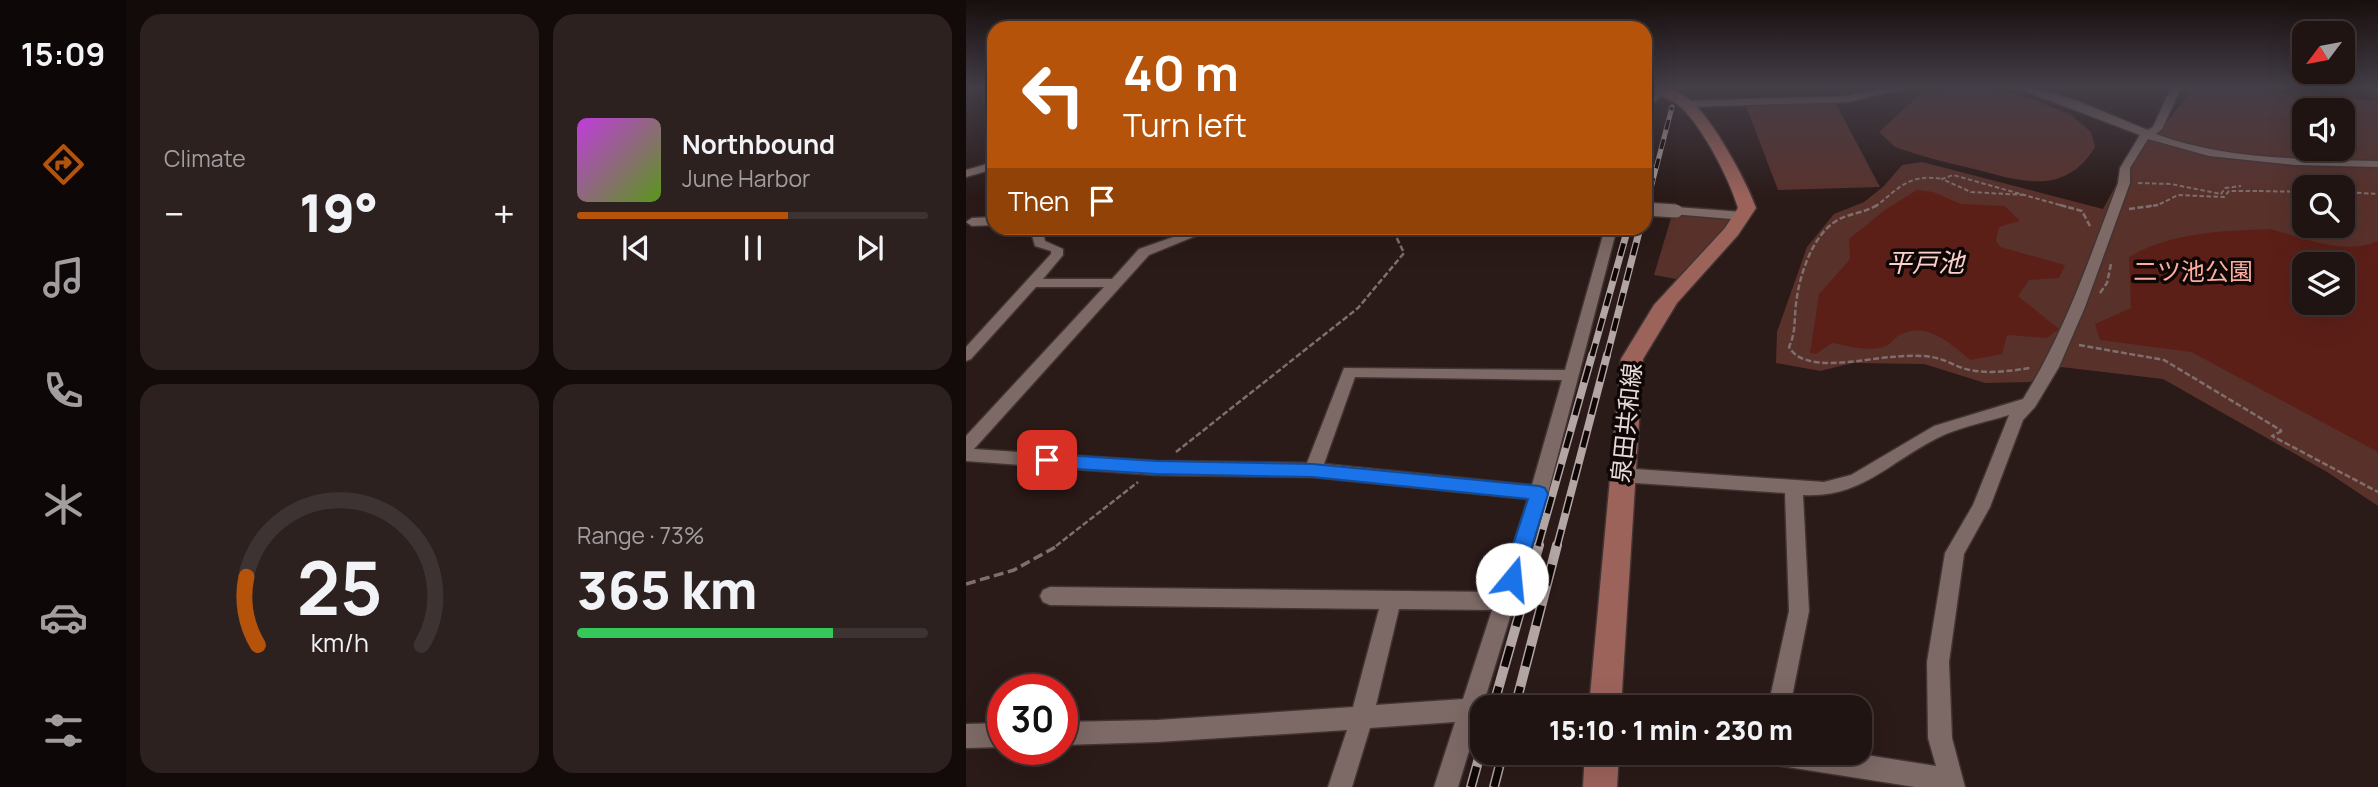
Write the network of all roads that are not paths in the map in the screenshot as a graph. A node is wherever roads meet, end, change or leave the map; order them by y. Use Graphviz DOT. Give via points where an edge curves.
graph roads {
  1 [pos="1700,125"];
  2 [pos="2124,125"];
  3 [pos="2159,125"];
  4 [pos="2151,135"];
  5 [pos="2378,164"];
  6 [pos="987,167"];
  7 [pos="966,174"];
  8 [pos="1652,209"];
  9 [pos="1743,216"];
  10 [pos="987,221"];
  11 [pos="972,222"];
  12 [pos="1037,235"];
  13 [pos="1191,235"];
  14 [pos="1609,235"];
  15 [pos="1116,283"];
  16 [pos="1034,284"];
  17 [pos="966,356"];
  18 [pos="1569,375"];
  19 [pos="2029,403"];
  20 [pos="966,447"];
  21 [pos="966,455"];
  22 [pos="1313,470"];
  23 [pos="1621,475"];
  24 [pos="1794,489"];
  25 [pos="1539,494"];
  26 [pos="1051,596"];
  27 [pos="1391,601"];
  28 [pos="1505,601"];
  29 [pos="1475,695"];
  30 [pos="1606,695"];
  31 [pos="1782,695"];
  32 [pos="1470,710"];
  33 [pos="1362,717"];
  34 [pos="1078,734"];
  35 [pos="987,735"];
  36 [pos="966,736"];
  37 [pos="1601,765"];
  38 [pos="1844,765"];
  39 [pos="1953,784"];
  40 [pos="1340,787"];
  41 [pos="1446,787"];
  42 [pos="1600,787"];
  1 -- 9 [label="main road" via="1746,199"];
  2 -- 4 [label="street"];
  3 -- 4 [label="street"];
  4 -- 5 [label="street" via="2209,153"];
  4 -- 19 [label="street" via="2144,137 2125,168 2124,183 2062,342"];
  6 -- 7 [label="street"];
  8 -- 9 [label="street, bridge"];
  9 -- 23 [label="main road, 泉田共和線" via="1650,323 1632,359"];
  10 -- 11 [label="street"];
  12 -- 16 [label="street" via="1039,243 1057,249 1057,255"];
  13 -- 15 [label="street" via="1144,253"];
  14 -- 18 [label="street"];
  15 -- 16 [label="street"];
  15 -- 20 [label="street"];
  16 -- 17 [label="street"];
  18 -- 22 [label="street" via="1349,372"];
  18 -- 25 [label="street"];
  19 -- 24 [label="street" via="1940,430 1856,480 1824,489"];
  19 -- 39 [label="street" via="2016,417 1981,507 1955,553 1937,662 1940,738"];
  21 -- 22 [label="street" via="1156,468"];
  22 -- 25 [label="street"];
  23 -- 24 [label="street"];
  23 -- 30 [label="main road, 泉田共和線"];
  24 -- 31 [label="street" via="1799,611"];
  25 -- 28 [label="street"];
  26 -- 27 [label="street"];
  27 -- 28 [label="street"];
  27 -- 33 [label="street"];
  28 -- 29 [label="street"];
  32 -- 33 [label="street"];
  32 -- 41 [label="street"];
  33 -- 34 [label="street"];
  33 -- 40 [label="street"];
  35 -- 36 [label="street"];
  37 -- 42 [label="main road"];
  38 -- 39 [label="street"];
}
